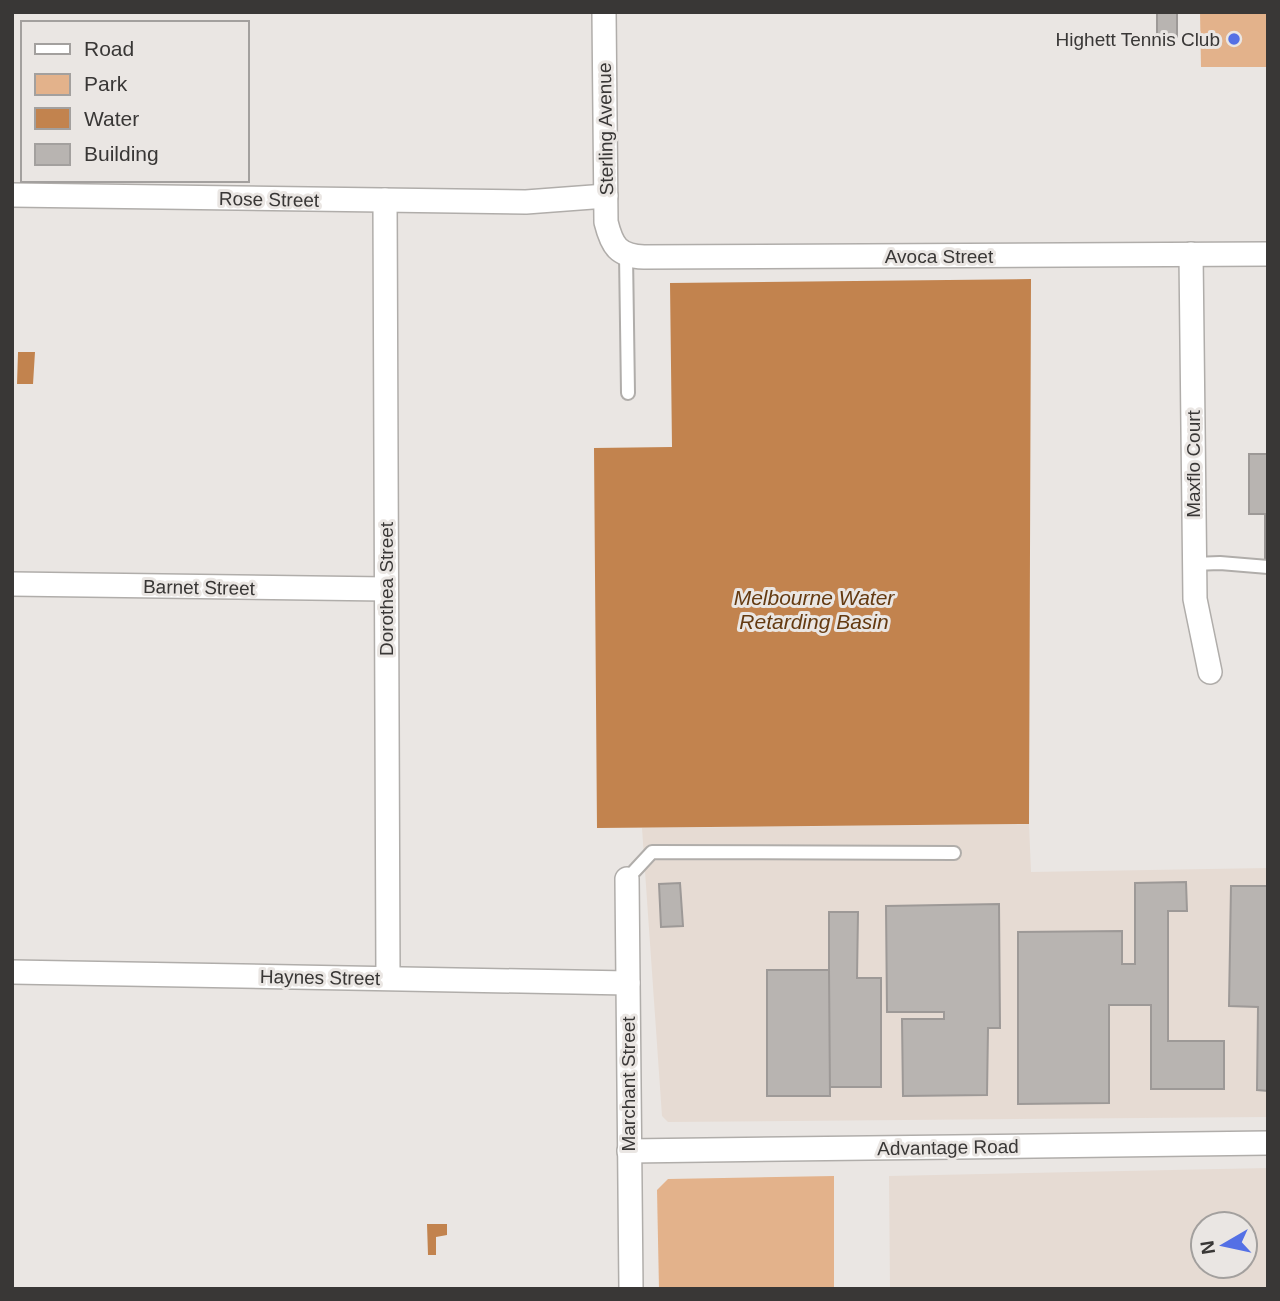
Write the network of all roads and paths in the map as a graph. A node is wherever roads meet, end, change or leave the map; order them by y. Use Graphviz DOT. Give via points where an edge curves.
graph roads {
  1 [pos="604,12"];
  2 [pos="12,195"];
  3 [pos="385,200"];
  4 [pos="606,205"];
  5 [pos="620,250"];
  6 [pos="1191,254"];
  7 [pos="1268,254"];
  8 [pos="628,393"];
  9 [pos="1193,564"];
  10 [pos="1268,567"];
  11 [pos="12,584"];
  12 [pos="386,589"];
  13 [pos="1210,672"];
  14 [pos="954,853"];
  15 [pos="627,879"];
  16 [pos="12,972"];
  17 [pos="388,978"];
  18 [pos="628,983"];
  19 [pos="1268,1143"];
  20 [pos="629,1151"];
  21 [pos="631,1289"];
  1 -- 4 [label="street, Sterling Avenue"];
  2 -- 3 [label="street, Rose Street"];
  3 -- 4 [label="street, Rose Street" via="526,202 565,210"];
  3 -- 12 [label="street, Dorothea Street"];
  4 -- 5 [label="street, Sterling Avenue" via="609,234"];
  5 -- 6 [label="street, Avoca Street" via="658,257"];
  5 -- 8 [label="lane"];
  6 -- 7 [label="street, Avoca Street"];
  6 -- 9 [label="street, Maxflo Court"];
  9 -- 10 [label="lane"];
  9 -- 13 [label="street, Maxflo Court"];
  11 -- 12 [label="street, Barnet Street"];
  12 -- 17 [label="street, Dorothea Street"];
  14 -- 15 [label="lane" via="652,852"];
  15 -- 18 [label="street, Marchant Street"];
  16 -- 17 [label="street, Haynes Street"];
  17 -- 18 [label="street, Haynes Street"];
  18 -- 20 [label="street, Marchant Street"];
  19 -- 20 [label="street, Advantage Road"];
  20 -- 21 [label="street, Marchant Street"];
}
